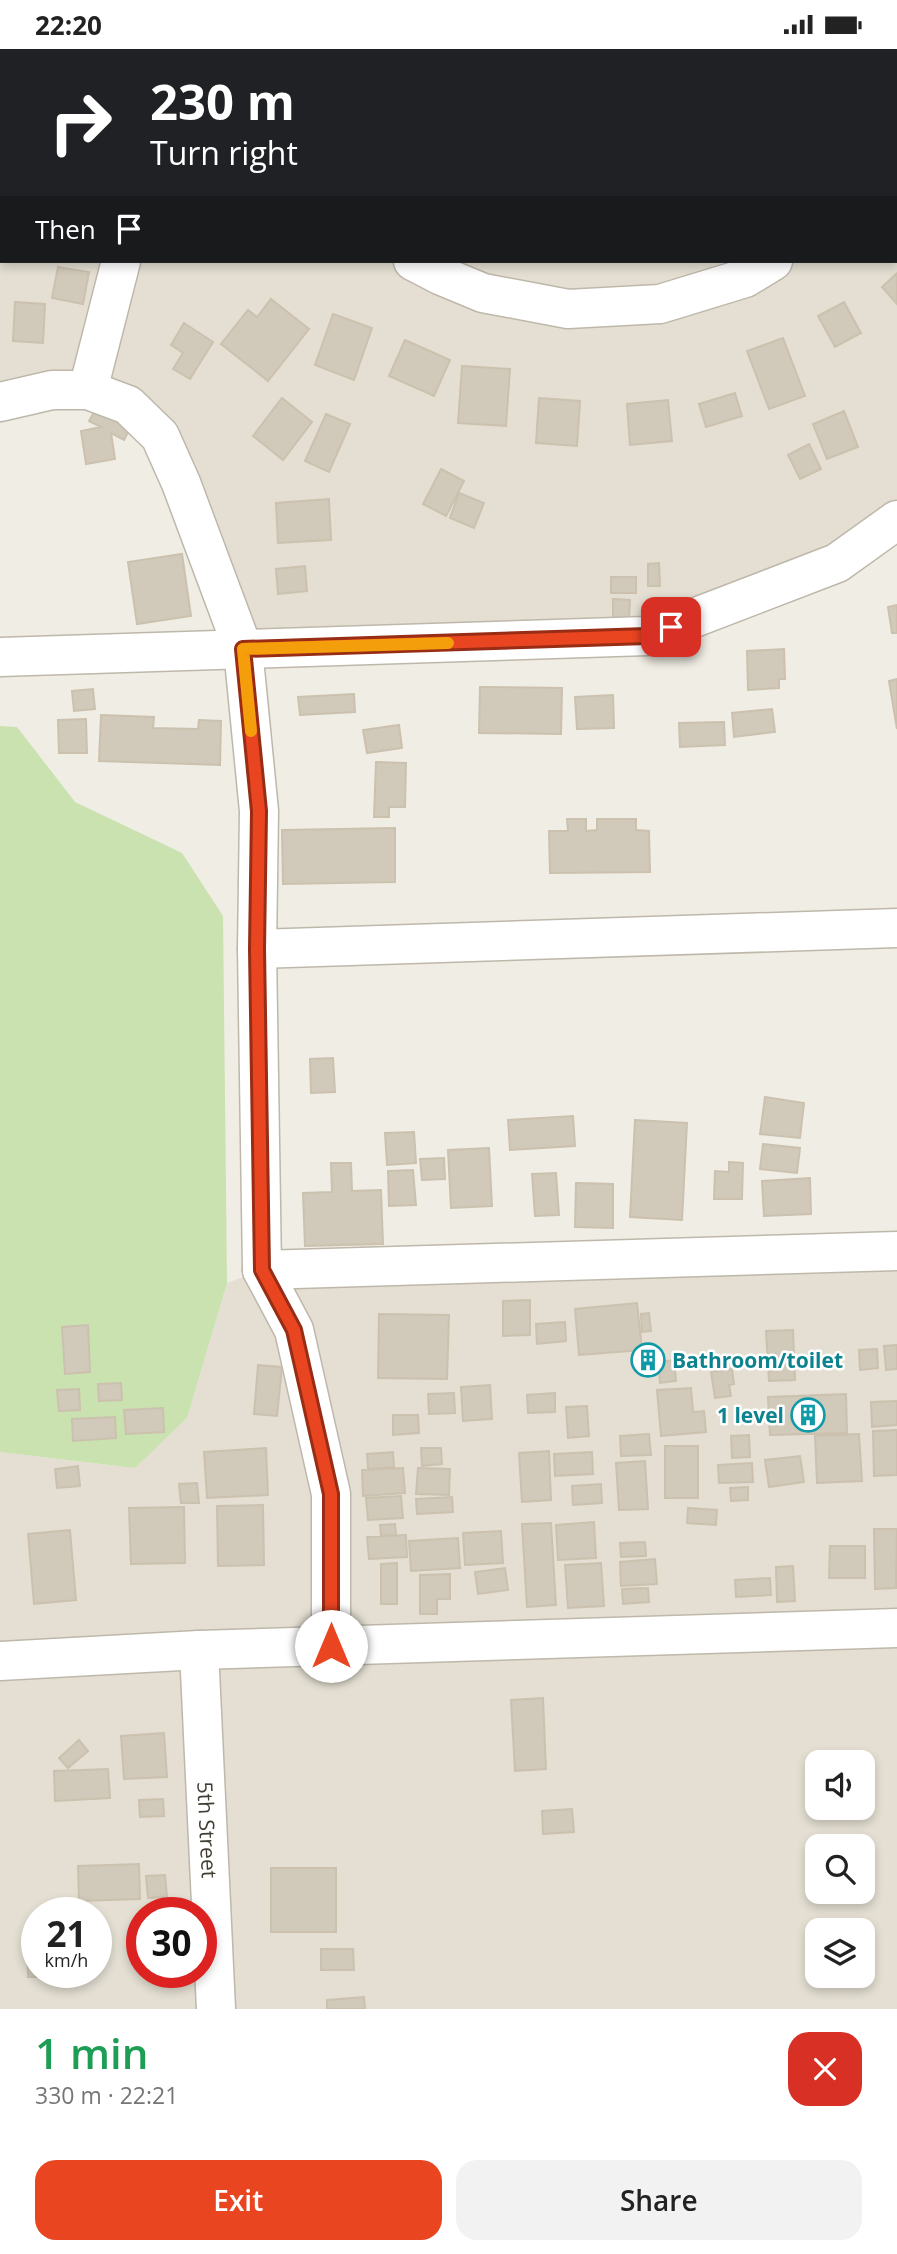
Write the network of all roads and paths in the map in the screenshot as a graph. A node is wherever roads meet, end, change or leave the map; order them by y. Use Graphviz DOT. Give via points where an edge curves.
graph roads {
  1 [pos="120,263"];
  2 [pos="417,263"];
  3 [pos="770,263"];
  4 [pos="88,390"];
  5 [pos="0,402"];
  6 [pos="897,520"];
  7 [pos="243,649"];
  8 [pos="0,656"];
  9 [pos="897,928"];
  10 [pos="257,949"];
  11 [pos="897,1251"];
  12 [pos="262,1270"];
  13 [pos="897,1628"];
  14 [pos="331,1646"];
  15 [pos="199,1650"];
  16 [pos="0,1661"];
  17 [pos="216,2009"];
  1 -- 4 [label="street"];
  2 -- 3 [label="street" via="483,293 568,309 660,304 746,278"];
  4 -- 5 [label="street" via="52,390"];
  4 -- 7 [label="street" via="128,405 160,436"];
  6 -- 7 [label="street" via="837,562 647,636"];
  7 -- 8 [label="street"];
  7 -- 10 [label="street" via="259,811"];
  9 -- 10 [label="street"];
  10 -- 12 [label="street"];
  11 -- 12 [label="street"];
  12 -- 14 [label="street" via="294,1330 331,1494"];
  13 -- 14 [label="street"];
  14 -- 15 [label="street"];
  15 -- 16 [label="street"];
  15 -- 17 [label="street, 5th Street"];
}
